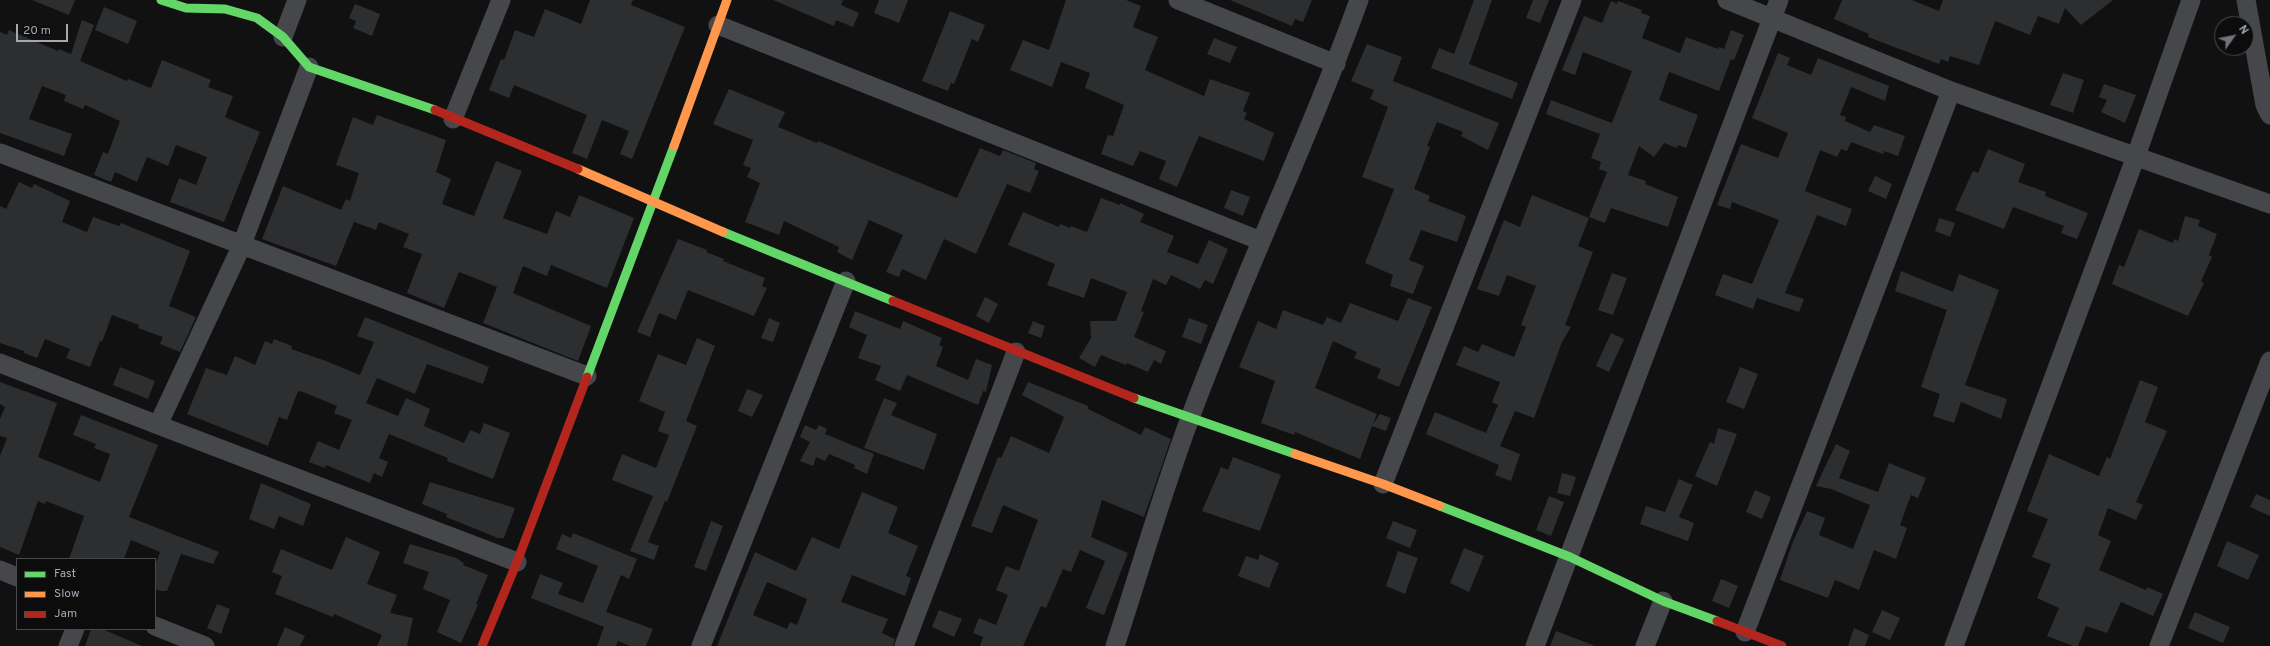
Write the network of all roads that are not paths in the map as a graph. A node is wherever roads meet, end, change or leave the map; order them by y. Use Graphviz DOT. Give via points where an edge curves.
graph roads {
  1 [pos="160,0"];
  2 [pos="297,0"];
  3 [pos="501,0"];
  4 [pos="727,0"];
  5 [pos="1178,0"];
  6 [pos="1359,0"];
  7 [pos="1572,0"];
  8 [pos="1727,0"];
  9 [pos="2191,0"];
  10 [pos="2246,0"];
  11 [pos="1776,9"];
  12 [pos="718,25"];
  13 [pos="283,37"];
  14 [pos="1336,64"];
  15 [pos="309,67"];
  16 [pos="1951,91"];
  17 [pos="2270,115"];
  18 [pos="453,119"];
  19 [pos="0,153"];
  20 [pos="2136,156"];
  21 [pos="653,200"];
  22 [pos="2270,204"];
  23 [pos="1261,241"];
  24 [pos="241,246"];
  25 [pos="846,281"];
  26 [pos="1016,352"];
  27 [pos="2270,361"];
  28 [pos="0,363"];
  29 [pos="586,376"];
  30 [pos="1189,419"];
  31 [pos="158,425"];
  32 [pos="1383,484"];
  33 [pos="1570,557"];
  34 [pos="517,562"];
  35 [pos="0,570"];
  36 [pos="16,577"];
  37 [pos="1663,601"];
  38 [pos="156,626"];
  39 [pos="75,630"];
  40 [pos="1745,632"];
  41 [pos="1651,641"];
  42 [pos="68,646"];
  43 [pos="205,646"];
  44 [pos="482,646"];
  45 [pos="701,646"];
  46 [pos="904,646"];
  47 [pos="1115,646"];
  48 [pos="1535,646"];
  49 [pos="1782,646"];
  50 [pos="1954,646"];
  51 [pos="2159,646"];
  1 -- 13 [label="street" via="186,8 231,11 257,18"];
  2 -- 13 [label="street"];
  3 -- 18 [label="street"];
  4 -- 12 [label="street"];
  5 -- 14 [label="street"];
  6 -- 14 [label="street"];
  7 -- 32 [label="street"];
  8 -- 11 [label="street"];
  9 -- 20 [label="street"];
  10 -- 17 [label="street" via="2264,105"];
  11 -- 16 [label="street"];
  11 -- 33 [label="street"];
  12 -- 21 [label="street"];
  12 -- 23 [label="street"];
  13 -- 15 [label="street"];
  14 -- 23 [label="street"];
  15 -- 18 [label="street" via="415,102"];
  15 -- 24 [label="street"];
  16 -- 20 [label="street"];
  16 -- 40 [label="street"];
  18 -- 21 [label="street"];
  19 -- 24 [label="street"];
  20 -- 22 [label="street"];
  20 -- 50 [label="street"];
  21 -- 25 [label="street" via="749,244"];
  21 -- 29 [label="street"];
  23 -- 30 [label="street"];
  24 -- 29 [label="street"];
  24 -- 31 [label="street"];
  25 -- 26 [label="street"];
  25 -- 45 [label="street"];
  26 -- 30 [label="street"];
  26 -- 46 [label="street"];
  27 -- 51 [label="street"];
  28 -- 31 [label="street"];
  29 -- 34 [label="street"];
  30 -- 32 [label="street"];
  30 -- 47 [label="street"];
  31 -- 34 [label="street"];
  32 -- 33 [label="street"];
  33 -- 37 [label="street"];
  33 -- 48 [label="street"];
  34 -- 44 [label="street"];
  35 -- 36 [label="street"];
  37 -- 40 [label="street"];
  37 -- 41 [label="street"];
  38 -- 43 [label="street"];
  39 -- 42 [label="street"];
  40 -- 49 [label="street"];
}
